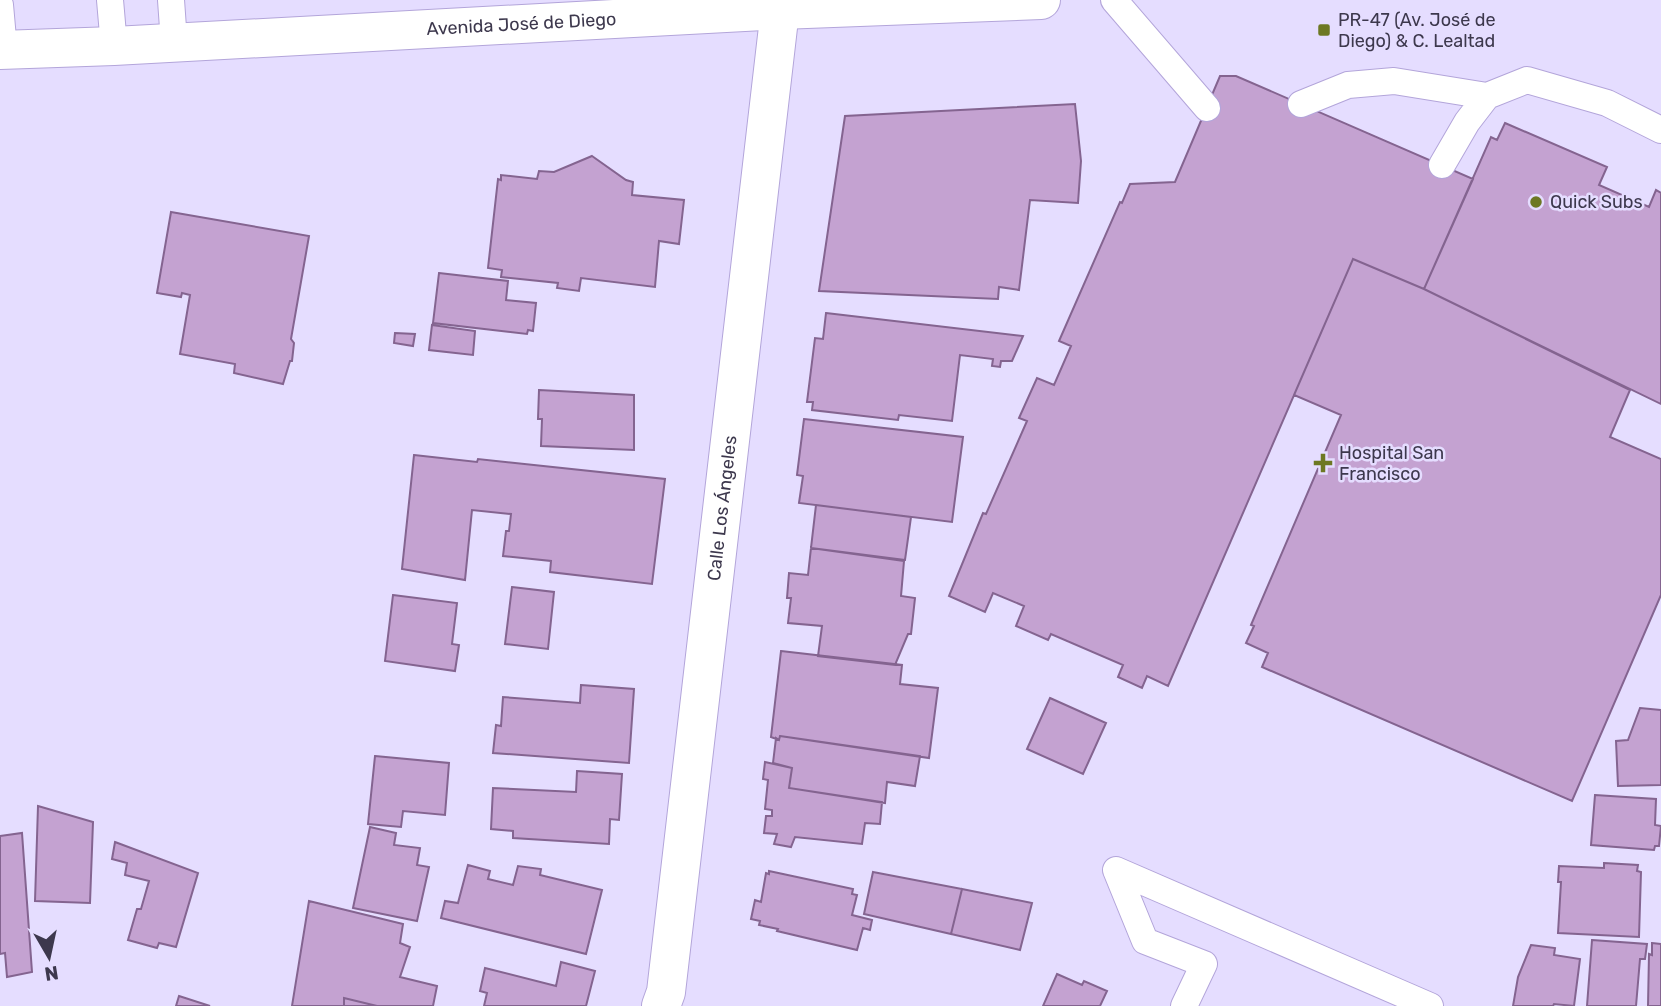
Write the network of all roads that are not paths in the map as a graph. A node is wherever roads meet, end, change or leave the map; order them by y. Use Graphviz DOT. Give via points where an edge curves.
graph roads {
  1 [pos="110,0"];
  2 [pos="171,0"];
  3 [pos="1041,0"];
  4 [pos="1114,0"];
  5 [pos="0,5"];
  6 [pos="780,10"];
  7 [pos="174,42"];
  8 [pos="114,46"];
  9 [pos="2,50"];
  10 [pos="1487,96"];
  11 [pos="1301,104"];
  12 [pos="1207,108"];
  13 [pos="1661,130"];
  14 [pos="1442,165"];
  15 [pos="662,1006"];
  16 [pos="1184,1006"];
  17 [pos="1430,1006"];
  1 -- 8 [label="lane"];
  2 -- 7 [label="lane"];
  3 -- 6 [label="street, Avenida José de Diego"];
  4 -- 12 [label="lane"];
  5 -- 9 [label="lane"];
  6 -- 7 [label="street, Avenida José de Diego"];
  6 -- 15 [label="street, Calle Los Ángeles"];
  7 -- 8 [label="street, Avenida José de Diego"];
  8 -- 9 [label="street, Avenida José de Diego"];
  10 -- 11 [label="lane" via="1394,81 1348,85"];
  10 -- 13 [label="lane" via="1527,80 1607,103"];
  10 -- 14 [label="lane"];
  16 -- 17 [label="lane" via="1204,964 1145,941 1116,870"];
}
